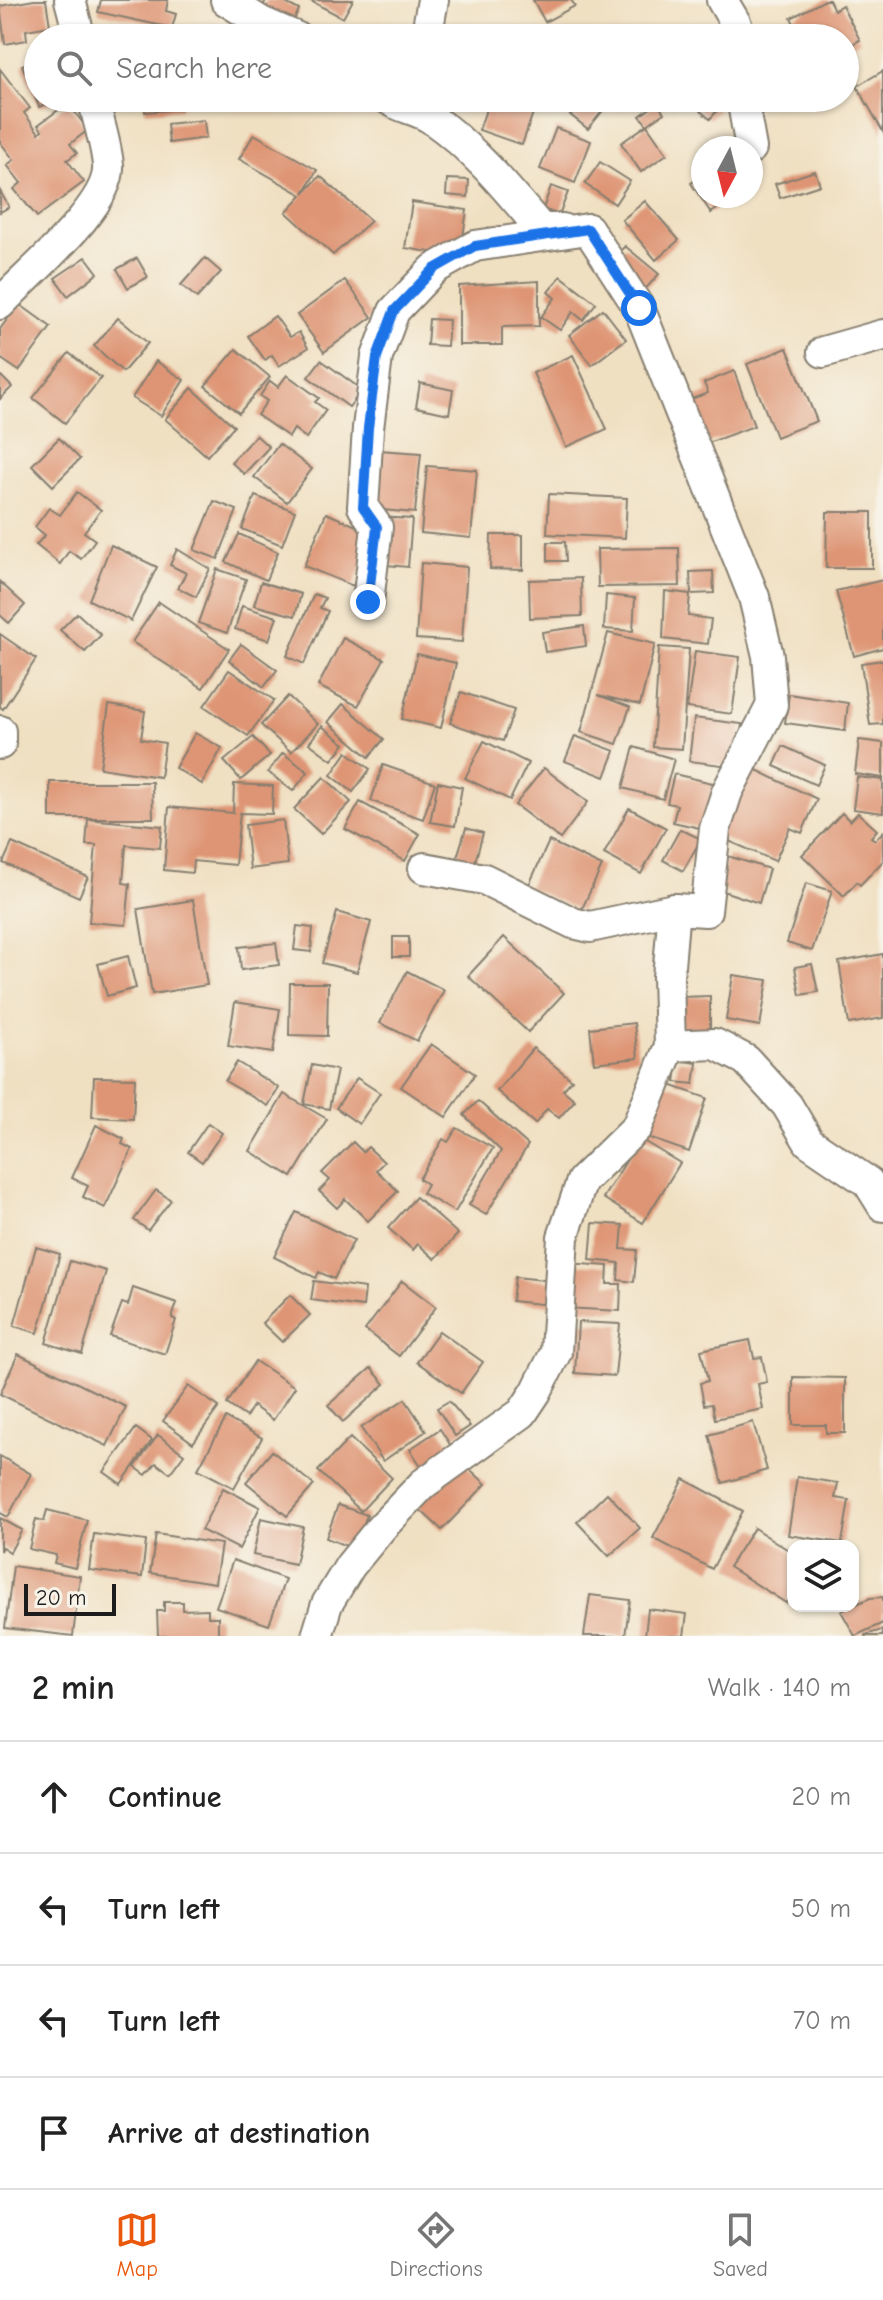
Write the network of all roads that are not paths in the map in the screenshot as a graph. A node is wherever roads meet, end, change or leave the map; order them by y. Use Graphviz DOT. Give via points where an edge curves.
graph roads {
  1 [pos="70,0"];
  2 [pos="226,0"];
  3 [pos="433,0"];
  4 [pos="722,0"];
  5 [pos="76,24"];
  6 [pos="266,24"];
  7 [pos="429,24"];
  8 [pos="736,24"];
  9 [pos="96,112"];
  10 [pos="421,112"];
  11 [pos="744,112"];
  12 [pos="748,136"];
  13 [pos="588,229"];
  14 [pos="0,304"];
  15 [pos="883,335"];
  16 [pos="823,352"];
  17 [pos="368,602"];
  18 [pos="0,731"];
  19 [pos="0,744"];
  20 [pos="424,868"];
  21 [pos="674,909"];
  22 [pos="670,1046"];
  23 [pos="883,1206"];
  24 [pos="317,1636"];
  1 -- 5 [label="street"];
  2 -- 6 [label="street"];
  3 -- 7 [label="street"];
  4 -- 8 [label="street"];
  9 -- 14 [label="street" via="109,167 103,189 90,214"];
  10 -- 13 [label="street" via="498,178 541,229"];
  11 -- 12 [label="street"];
  13 -- 17 [label="street" via="475,246 434,269 394,311 377,357 368,428 363,507 377,527"];
  13 -- 21 [label="street" via="639,308 754,597 768,656 772,705 727,792 715,829 706,911"];
  15 -- 16 [label="street"];
  18 -- 19 [label="street"];
  20 -- 21 [label="street" via="484,879 590,927"];
  21 -- 22 [label="street" via="668,977"];
  22 -- 23 [label="street" via="715,1044 746,1060 787,1105 809,1142 868,1182"];
  22 -- 24 [label="street" via="637,1127 582,1181 563,1237 556,1352 536,1392 522,1413 423,1484 381,1528 327,1604"];
}
